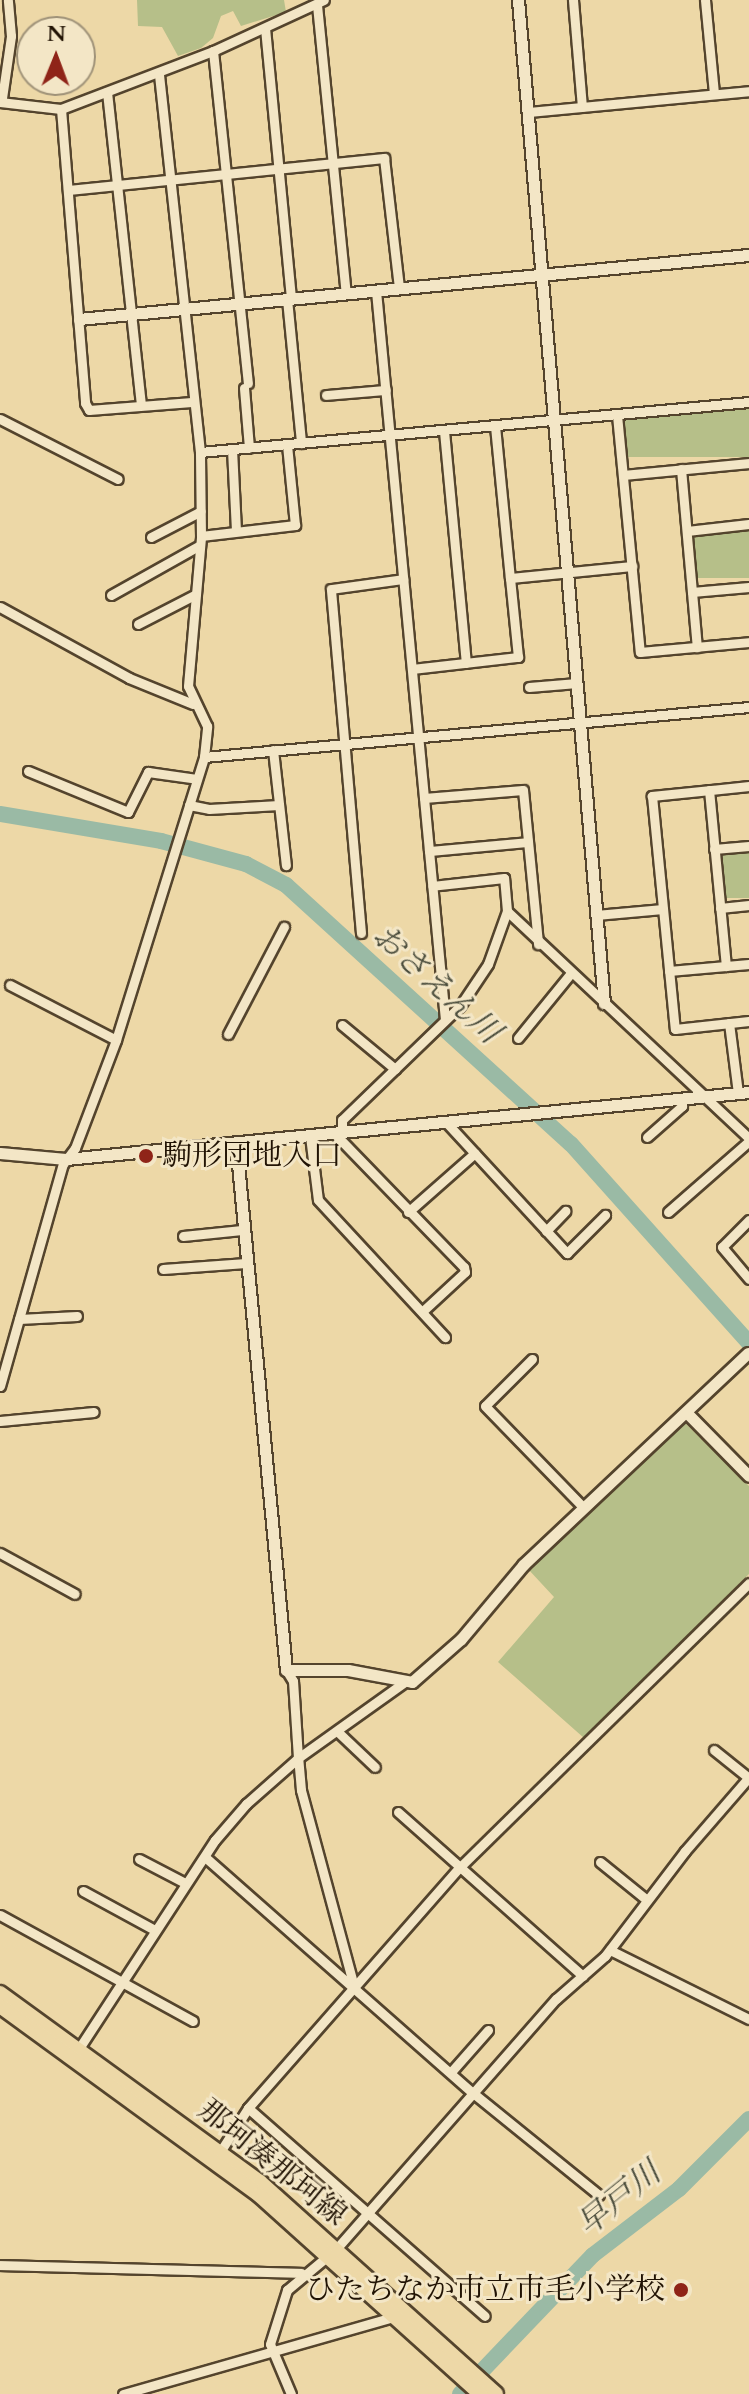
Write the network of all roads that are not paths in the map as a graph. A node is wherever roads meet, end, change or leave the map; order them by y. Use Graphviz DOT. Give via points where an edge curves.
graph roads {
  1 [pos="8,0"];
  2 [pos="518,0"];
  3 [pos="573,0"];
  4 [pos="705,0"];
  5 [pos="321,3"];
  6 [pos="265,28"];
  7 [pos="213,51"];
  8 [pos="159,73"];
  9 [pos="749,91"];
  10 [pos="107,92"];
  11 [pos="714,94"];
  12 [pos="1,100"];
  13 [pos="582,107"];
  14 [pos="61,109"];
  15 [pos="528,112"];
  16 [pos="333,163"];
  17 [pos="279,168"];
  18 [pos="227,174"];
  19 [pos="169,180"];
  20 [pos="118,185"];
  21 [pos="68,190"];
  22 [pos="749,255"];
  23 [pos="539,275"];
  24 [pos="399,288"];
  25 [pos="376,291"];
  26 [pos="346,293"];
  27 [pos="289,299"];
  28 [pos="241,303"];
  29 [pos="182,309"];
  30 [pos="131,314"];
  31 [pos="79,319"];
  32 [pos="386,390"];
  33 [pos="326,395"];
  34 [pos="192,402"];
  35 [pos="749,402"];
  36 [pos="141,405"];
  37 [pos="617,415"];
  38 [pos="0,419"];
  39 [pos="552,421"];
  40 [pos="495,426"];
  41 [pos="444,431"];
  42 [pos="390,436"];
  43 [pos="301,443"];
  44 [pos="287,445"];
  45 [pos="249,448"];
  46 [pos="232,449"];
  47 [pos="200,452"];
  48 [pos="749,463"];
  49 [pos="681,469"];
  50 [pos="623,475"];
  51 [pos="118,479"];
  52 [pos="201,511"];
  53 [pos="749,524"];
  54 [pos="236,531"];
  55 [pos="687,531"];
  56 [pos="151,537"];
  57 [pos="201,540"];
  58 [pos="632,566"];
  59 [pos="566,572"];
  60 [pos="510,578"];
  61 [pos="403,579"];
  62 [pos="749,587"];
  63 [pos="692,592"];
  64 [pos="196,594"];
  65 [pos="111,595"];
  66 [pos="0,607"];
  67 [pos="138,624"];
  68 [pos="749,642"];
  69 [pos="697,647"];
  70 [pos="466,663"];
  71 [pos="412,669"];
  72 [pos="577,683"];
  73 [pos="529,687"];
  74 [pos="193,704"];
  75 [pos="749,707"];
  76 [pos="581,722"];
  77 [pos="418,737"];
  78 [pos="344,744"];
  79 [pos="273,750"];
  80 [pos="204,757"];
  81 [pos="28,771"];
  82 [pos="197,779"];
  83 [pos="749,786"];
  84 [pos="709,790"];
  85 [pos="424,798"];
  86 [pos="189,805"];
  87 [pos="279,805"];
  88 [pos="528,842"];
  89 [pos="749,846"];
  90 [pos="714,849"];
  91 [pos="429,851"];
  92 [pos="286,865"];
  93 [pos="432,886"];
  94 [pos="749,905"];
  95 [pos="720,908"];
  96 [pos="663,909"];
  97 [pos="507,911"];
  98 [pos="596,915"];
  99 [pos="284,927"];
  100 [pos="361,933"];
  101 [pos="538,944"];
  102 [pos="749,964"];
  103 [pos="726,966"];
  104 [pos="669,971"];
  105 [pos="571,973"];
  106 [pos="10,985"];
  107 [pos="604,1003"];
  108 [pos="445,1020"];
  109 [pos="749,1021"];
  110 [pos="729,1023"];
  111 [pos="342,1025"];
  112 [pos="228,1034"];
  113 [pos="518,1038"];
  114 [pos="116,1040"];
  115 [pos="395,1069"];
  116 [pos="744,1093"];
  117 [pos="707,1096"];
  118 [pos="682,1100"];
  119 [pos="445,1121"];
  120 [pos="338,1132"];
  121 [pos="310,1136"];
  122 [pos="647,1137"];
  123 [pos="749,1139"];
  124 [pos="236,1143"];
  125 [pos="0,1153"];
  126 [pos="475,1153"];
  127 [pos="66,1159"];
  128 [pos="565,1211"];
  129 [pos="408,1212"];
  130 [pos="668,1212"];
  131 [pos="605,1215"];
  132 [pos="749,1220"];
  133 [pos="242,1230"];
  134 [pos="546,1231"];
  135 [pos="183,1236"];
  136 [pos="246,1263"];
  137 [pos="163,1269"];
  138 [pos="749,1279"];
  139 [pos="424,1310"];
  140 [pos="77,1316"];
  141 [pos="19,1319"];
  142 [pos="445,1337"];
  143 [pos="749,1353"];
  144 [pos="532,1359"];
  145 [pos="0,1386"];
  146 [pos="94,1412"];
  147 [pos="687,1413"];
  148 [pos="0,1421"];
  149 [pos="749,1476"];
  150 [pos="584,1508"];
  151 [pos="0,1553"];
  152 [pos="749,1583"];
  153 [pos="75,1594"];
  154 [pos="286,1670"];
  155 [pos="403,1683"];
  156 [pos="337,1731"];
  157 [pos="714,1750"];
  158 [pos="298,1758"];
  159 [pos="375,1767"];
  160 [pos="749,1777"];
  161 [pos="398,1812"];
  162 [pos="205,1857"];
  163 [pos="139,1859"];
  164 [pos="600,1862"];
  165 [pos="460,1867"];
  166 [pos="185,1883"];
  167 [pos="83,1891"];
  168 [pos="647,1900"];
  169 [pos="0,1915"];
  170 [pos="153,1929"];
  171 [pos="610,1950"];
  172 [pos="583,1976"];
  173 [pos="122,1979"];
  174 [pos="354,1985"];
  175 [pos="0,1993"];
  176 [pos="0,2006"];
  177 [pos="749,2019"];
  178 [pos="193,2021"];
  179 [pos="488,2030"];
  180 [pos="75,2054"];
  181 [pos="451,2072"];
  182 [pos="473,2093"];
  183 [pos="248,2108"];
  184 [pos="220,2152"];
  185 [pos="599,2195"];
  186 [pos="371,2212"];
  187 [pos="333,2251"];
  188 [pos="0,2265"];
  189 [pos="301,2273"];
  190 [pos="399,2312"];
  191 [pos="485,2316"];
  192 [pos="272,2352"];
  193 [pos="488,2392"];
  194 [pos="123,2394"];
  195 [pos="291,2394"];
  1 -- 12 [label="street" via="11,36"];
  2 -- 15 [label="street"];
  3 -- 13 [label="street"];
  4 -- 11 [label="street"];
  5 -- 6 [label="street"];
  5 -- 16 [label="street"];
  6 -- 7 [label="street"];
  6 -- 17 [label="street"];
  7 -- 8 [label="street"];
  7 -- 18 [label="street"];
  8 -- 10 [label="street"];
  8 -- 19 [label="street"];
  9 -- 11 [label="street"];
  10 -- 14 [label="street"];
  10 -- 20 [label="street"];
  11 -- 13 [label="street"];
  12 -- 14 [label="street"];
  13 -- 15 [label="street"];
  14 -- 21 [label="street"];
  15 -- 23 [label="street"];
  16 -- 17 [label="street"];
  16 -- 24 [label="street" via="384,158"];
  16 -- 26 [label="street"];
  17 -- 18 [label="street"];
  17 -- 27 [label="street"];
  18 -- 19 [label="street"];
  18 -- 28 [label="street"];
  19 -- 20 [label="street"];
  19 -- 29 [label="street"];
  20 -- 21 [label="street"];
  20 -- 30 [label="street"];
  21 -- 31 [label="street"];
  22 -- 23 [label="street"];
  23 -- 24 [label="street"];
  23 -- 39 [label="street"];
  24 -- 25 [label="street"];
  25 -- 26 [label="street"];
  25 -- 32 [label="street"];
  26 -- 27 [label="street"];
  27 -- 28 [label="street"];
  27 -- 43 [label="street"];
  28 -- 29 [label="street"];
  28 -- 45 [label="street"];
  29 -- 30 [label="street"];
  29 -- 34 [label="street"];
  30 -- 31 [label="street"];
  30 -- 36 [label="street"];
  31 -- 36 [label="street" via="89,410"];
  32 -- 33 [label="street"];
  32 -- 42 [label="street"];
  34 -- 36 [label="street"];
  34 -- 47 [label="street"];
  35 -- 37 [label="street"];
  37 -- 39 [label="street"];
  37 -- 50 [label="street"];
  38 -- 51 [label="street"];
  39 -- 40 [label="street"];
  39 -- 59 [label="street"];
  40 -- 41 [label="street"];
  40 -- 60 [label="street"];
  41 -- 42 [label="street"];
  41 -- 70 [label="street"];
  42 -- 43 [label="street"];
  42 -- 61 [label="street"];
  43 -- 44 [label="street"];
  44 -- 45 [label="street"];
  44 -- 54 [label="street" via="295,525"];
  45 -- 46 [label="street"];
  46 -- 47 [label="street"];
  46 -- 54 [label="street"];
  47 -- 52 [label="street"];
  48 -- 49 [label="street"];
  49 -- 50 [label="street"];
  49 -- 55 [label="street"];
  50 -- 58 [label="street"];
  52 -- 56 [label="street"];
  52 -- 57 [label="street"];
  53 -- 55 [label="street"];
  54 -- 57 [label="street"];
  55 -- 63 [label="street"];
  57 -- 64 [label="street"];
  57 -- 65 [label="street"];
  58 -- 59 [label="street"];
  58 -- 69 [label="street" via="640,652"];
  59 -- 60 [label="street"];
  59 -- 72 [label="street"];
  60 -- 70 [label="street" via="518,657"];
  61 -- 71 [label="street"];
  61 -- 78 [label="street" via="331,589"];
  62 -- 63 [label="street"];
  63 -- 69 [label="street"];
  64 -- 67 [label="street"];
  64 -- 74 [label="street" via="188,686"];
  66 -- 74 [label="street" via="117,672"];
  68 -- 69 [label="street"];
  70 -- 71 [label="street"];
  71 -- 77 [label="street"];
  72 -- 73 [label="street"];
  72 -- 76 [label="street"];
  74 -- 80 [label="street" via="207,726"];
  75 -- 76 [label="street"];
  76 -- 77 [label="street"];
  76 -- 98 [label="street"];
  77 -- 78 [label="street"];
  77 -- 85 [label="street"];
  78 -- 79 [label="street"];
  78 -- 100 [label="street"];
  79 -- 80 [label="street"];
  79 -- 87 [label="street"];
  80 -- 82 [label="street"];
  81 -- 82 [label="street" via="128,812 148,772"];
  82 -- 86 [label="street"];
  83 -- 84 [label="street"];
  84 -- 90 [label="street"];
  84 -- 96 [label="street" via="652,796"];
  85 -- 88 [label="street" via="523,790"];
  85 -- 91 [label="street"];
  86 -- 87 [label="street"];
  86 -- 114 [label="street"];
  87 -- 92 [label="street"];
  88 -- 91 [label="street"];
  88 -- 101 [label="street"];
  89 -- 90 [label="street"];
  90 -- 95 [label="street"];
  91 -- 93 [label="street"];
  93 -- 97 [label="street" via="504,878"];
  93 -- 108 [label="street"];
  94 -- 95 [label="street"];
  95 -- 103 [label="street"];
  96 -- 98 [label="street"];
  96 -- 104 [label="street"];
  97 -- 101 [label="street"];
  97 -- 108 [label="street" via="479,981"];
  98 -- 107 [label="street"];
  99 -- 112 [label="street"];
  101 -- 105 [label="street"];
  102 -- 103 [label="street"];
  103 -- 104 [label="street"];
  104 -- 110 [label="street" via="675,1029"];
  105 -- 107 [label="street"];
  105 -- 113 [label="street"];
  106 -- 114 [label="street"];
  107 -- 117 [label="street"];
  108 -- 115 [label="street"];
  109 -- 110 [label="street"];
  110 -- 116 [label="street"];
  111 -- 115 [label="street"];
  114 -- 127 [label="street" via="75,1148"];
  115 -- 120 [label="street" via="342,1120"];
  116 -- 117 [label="street"];
  117 -- 118 [label="street"];
  117 -- 123 [label="street"];
  118 -- 119 [label="street"];
  118 -- 122 [label="street" via="682,1106"];
  119 -- 120 [label="street"];
  119 -- 126 [label="street"];
  120 -- 121 [label="street"];
  120 -- 129 [label="street"];
  121 -- 124 [label="street"];
  121 -- 139 [label="street" via="318,1200"];
  123 -- 130 [label="street"];
  124 -- 127 [label="street"];
  124 -- 133 [label="street"];
  125 -- 127 [label="street"];
  126 -- 129 [label="street"];
  126 -- 134 [label="street"];
  127 -- 141 [label="street"];
  128 -- 134 [label="street"];
  129 -- 139 [label="street" via="465,1272"];
  131 -- 134 [label="street" via="567,1253"];
  132 -- 138 [label="street" via="722,1247"];
  133 -- 135 [label="street"];
  133 -- 136 [label="street"];
  136 -- 137 [label="street"];
  136 -- 154 [label="street"];
  139 -- 142 [label="street"];
  140 -- 141 [label="street"];
  141 -- 145 [label="street"];
  143 -- 147 [label="street"];
  144 -- 150 [label="street" via="485,1406"];
  146 -- 148 [label="street"];
  147 -- 149 [label="street"];
  147 -- 150 [label="street"];
  150 -- 155 [label="street" via="523,1565 449,1652 412,1682"];
  151 -- 153 [label="street"];
  152 -- 165 [label="street"];
  154 -- 155 [label="street" via="348,1670"];
  154 -- 158 [label="street" via="293,1681"];
  155 -- 156 [label="street"];
  156 -- 158 [label="street"];
  156 -- 159 [label="street"];
  157 -- 160 [label="street"];
  158 -- 162 [label="street" via="246,1804"];
  158 -- 174 [label="street" via="301,1790"];
  160 -- 168 [label="street"];
  161 -- 165 [label="street"];
  162 -- 166 [label="street"];
  162 -- 174 [label="street"];
  163 -- 166 [label="street"];
  164 -- 168 [label="street"];
  165 -- 172 [label="street"];
  165 -- 174 [label="street"];
  166 -- 170 [label="street"];
  167 -- 170 [label="street"];
  168 -- 171 [label="street"];
  169 -- 173 [label="street"];
  170 -- 173 [label="street"];
  171 -- 172 [label="street"];
  171 -- 177 [label="street"];
  172 -- 182 [label="street"];
  173 -- 178 [label="street"];
  173 -- 180 [label="street"];
  174 -- 181 [label="street"];
  174 -- 183 [label="street"];
  175 -- 180 [label="main road, 那珂湊那珂線"];
  176 -- 180 [label="main road, 那珂湊那珂線"];
  179 -- 181 [label="street"];
  180 -- 184 [label="main road, 那珂湊那珂線"];
  180 -- 187 [label="main road, 那珂湊那珂線"];
  181 -- 182 [label="street"];
  182 -- 185 [label="street"];
  182 -- 186 [label="street"];
  183 -- 184 [label="street"];
  183 -- 186 [label="street"];
  184 -- 187 [label="main road, 那珂湊那珂線"];
  186 -- 187 [label="street"];
  186 -- 191 [label="street"];
  187 -- 189 [label="street"];
  187 -- 190 [label="main road, 那珂湊那珂線"];
  188 -- 189 [label="street"];
  189 -- 192 [label="street" via="287,2290"];
  190 -- 192 [label="street"];
  190 -- 193 [label="main road, 那珂湊那珂線"];
  192 -- 194 [label="street"];
  192 -- 195 [label="street"];
}
